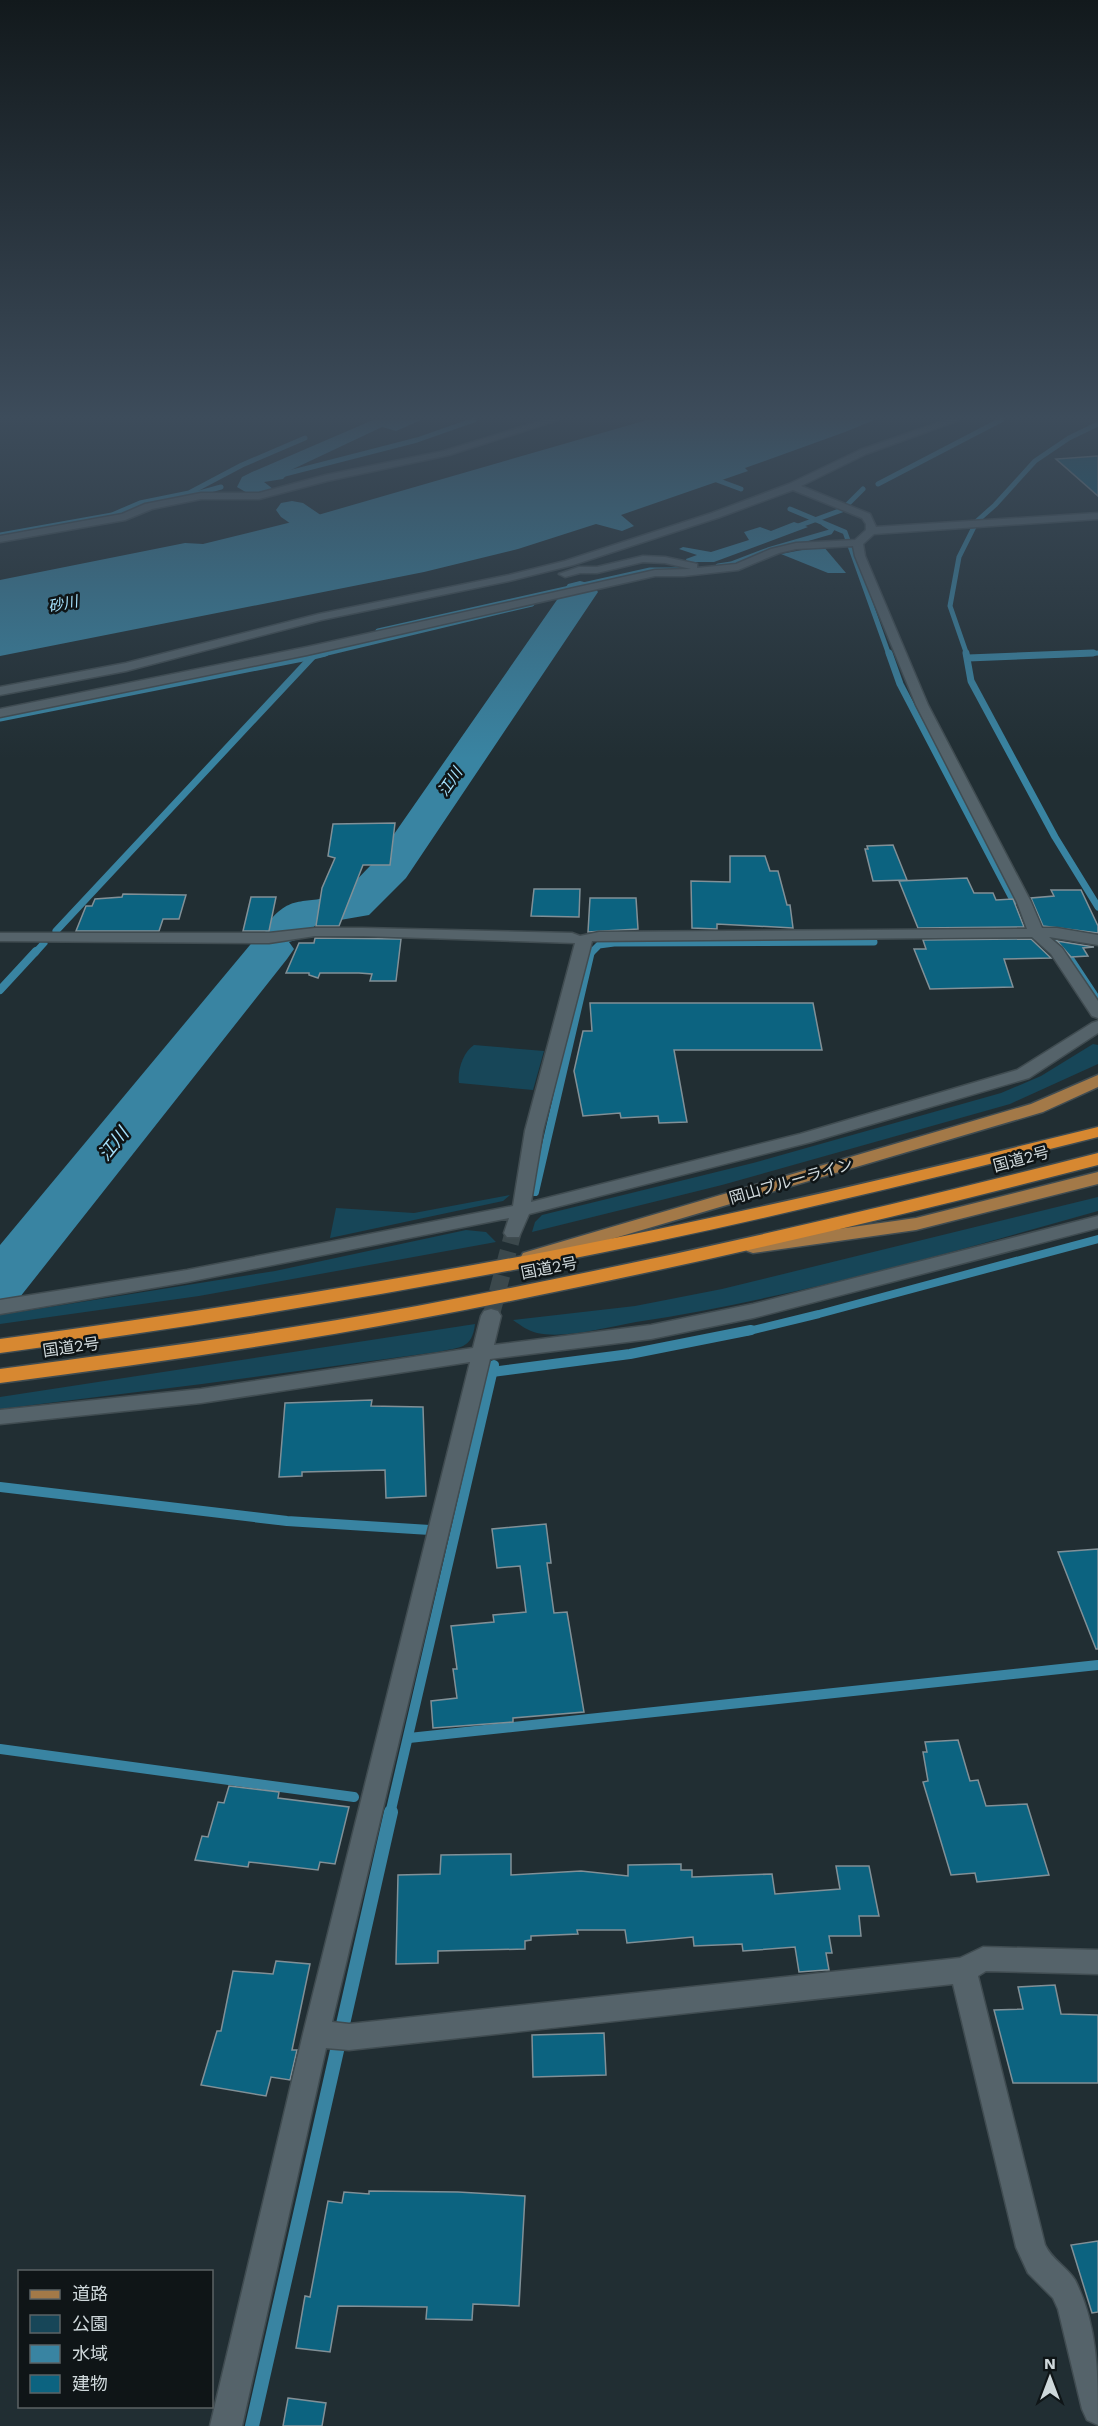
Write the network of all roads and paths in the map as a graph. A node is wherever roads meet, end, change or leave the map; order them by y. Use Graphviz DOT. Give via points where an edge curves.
graph roads {
  1 [pos="37,533"];
  2 [pos="660,533"];
  3 [pos="866,533"];
  4 [pos="0,540"];
  5 [pos="851,543"];
  6 [pos="702,571"];
  7 [pos="387,603"];
  8 [pos="0,691"];
  9 [pos="0,712"];
  10 [pos="1036,933"];
  11 [pos="0,937"];
  12 [pos="1098,940"];
  13 [pos="583,941"];
  14 [pos="1098,1013"];
  15 [pos="1098,1026"];
  16 [pos="1098,1080"];
  17 [pos="1098,1132"];
  18 [pos="1098,1160"];
  19 [pos="1098,1178"];
  20 [pos="520,1210"];
  21 [pos="1098,1222"];
  22 [pos="513,1233"];
  23 [pos="731,1250"];
  24 [pos="480,1272"];
  25 [pos="0,1307"];
  26 [pos="491,1316"];
  27 [pos="0,1346"];
  28 [pos="481,1354"];
  29 [pos="0,1376"];
  30 [pos="0,1417"];
  31 [pos="1098,1962"];
  32 [pos="963,1970"];
  33 [pos="333,2035"];
  34 [pos="1098,2409"];
  35 [pos="226,2426"];
  1 -- 4 [label="street"];
  2 -- 7 [label="street" via="569,563"];
  3 -- 5 [label="street"];
  5 -- 6 [label="street" via="796,546 738,567"];
  5 -- 10 [label="street" via="860,556 922,705 1024,902"];
  6 -- 7 [label="street" via="665,560 643,559 597,570 579,570 518,587"];
  6 -- 9 [label="street" via="656,573 308,651"];
  7 -- 8 [label="street" via="320,616 126,667"];
  10 -- 12 [label="street" via="1065,932"];
  10 -- 13 [label="street" via="599,936"];
  10 -- 14 [label="street" via="1057,951"];
  11 -- 13 [label="street" via="269,938 315,932 363,932"];
  13 -- 20 [label="street" via="534,1131"];
  15 -- 20 [label="street" via="1023,1074 985,1087 805,1138"];
  16 -- 24 [label="main road, 岡山ブルーライン" via="1037,1108"];
  17 -- 24 [label="highway, 国道2号" via="895,1183"];
  18 -- 23 [label="highway, 国道2号"];
  19 -- 23 [label="main road" via="916,1224"];
  20 -- 22 [label="street"];
  20 -- 25 [label="street" via="187,1276"];
  21 -- 28 [label="street" via="753,1311 651,1332"];
  23 -- 29 [label="highway, 国道2号" via="297,1332"];
  24 -- 27 [label="highway, 国道2号"];
  26 -- 28 [label="street"];
  28 -- 30 [label="street" via="201,1396"];
  28 -- 33 [label="street"];
  31 -- 32 [label="street" via="983,1959"];
  32 -- 33 [label="street"];
  32 -- 34 [label="street" via="1031,2247 1038,2263 1063,2288 1071,2306"];
  33 -- 35 [label="street"];
}
